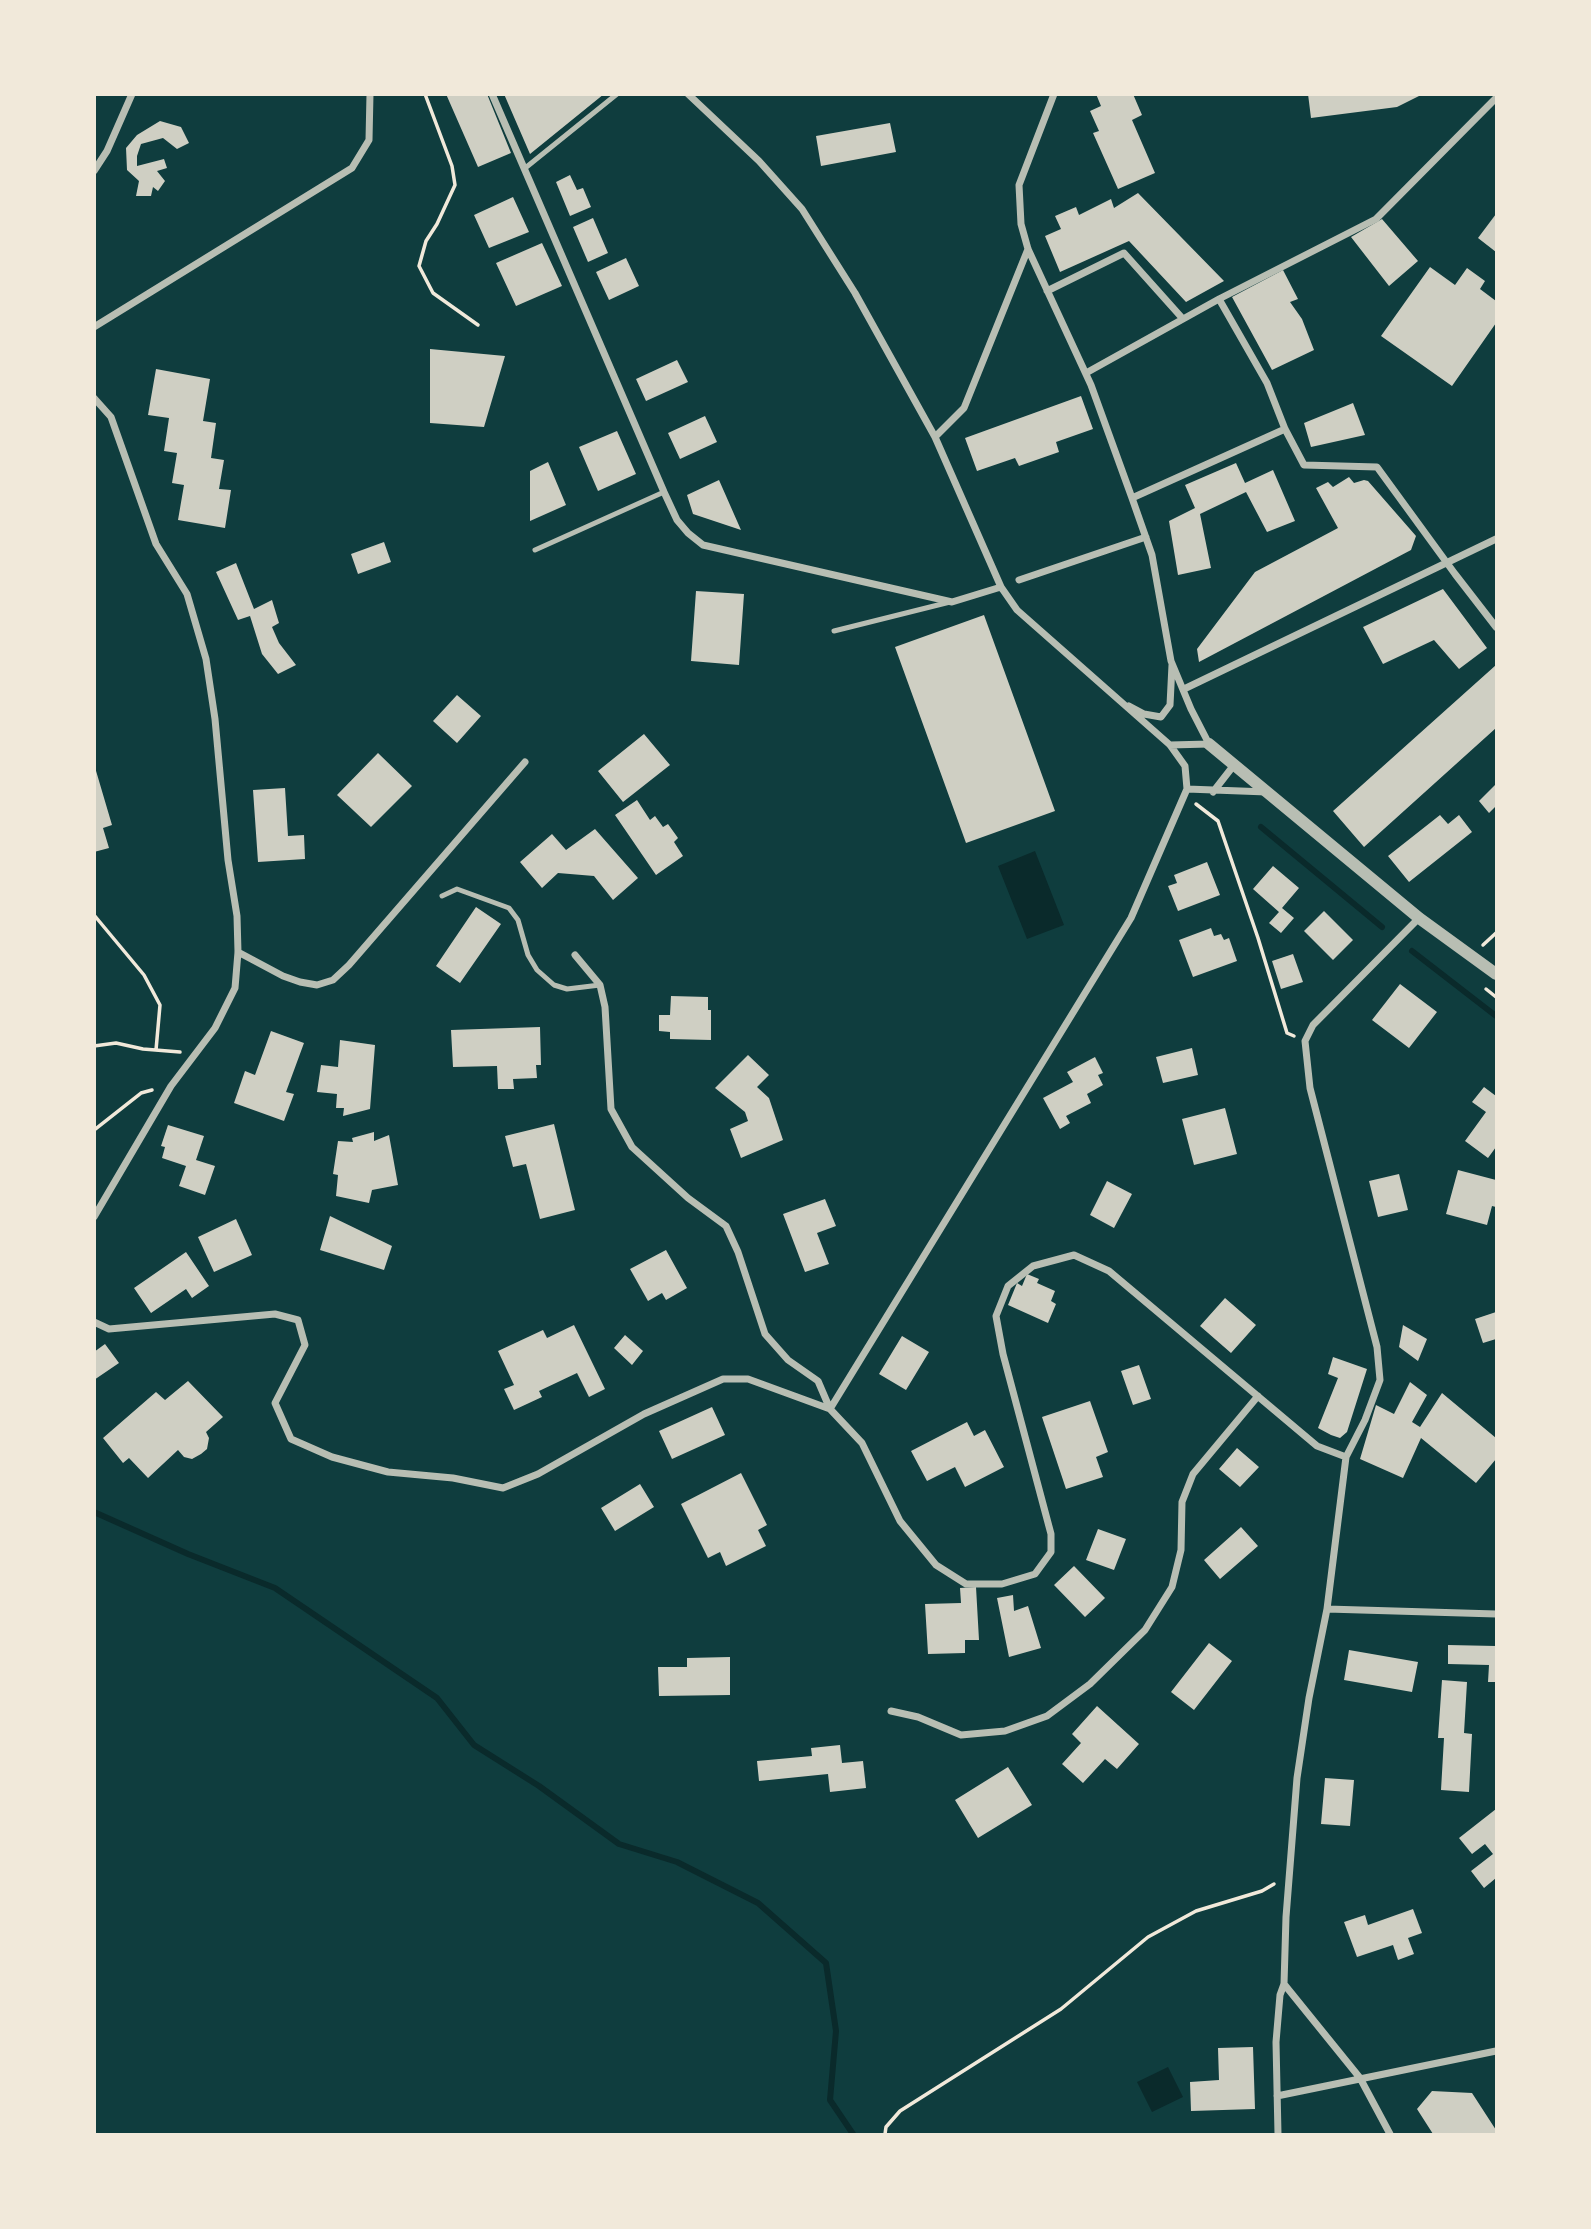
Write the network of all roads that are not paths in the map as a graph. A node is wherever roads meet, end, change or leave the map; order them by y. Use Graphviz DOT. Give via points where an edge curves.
graph roads {
  1 [pos="132,94"];
  2 [pos="370,94"];
  3 [pos="492,94"];
  4 [pos="617,94"];
  5 [pos="688,94"];
  6 [pos="1054,94"];
  7 [pos="1496,98"];
  8 [pos="524,169"];
  9 [pos="94,171"];
  10 [pos="1028,249"];
  11 [pos="1047,292"];
  12 [pos="1219,299"];
  13 [pos="1183,319"];
  14 [pos="94,327"];
  15 [pos="1086,373"];
  16 [pos="94,398"];
  17 [pos="1285,429"];
  18 [pos="935,437"];
  19 [pos="664,492"];
  20 [pos="1132,498"];
  21 [pos="1146,537"];
  22 [pos="1496,538"];
  23 [pos="535,550"];
  24 [pos="1447,563"];
  25 [pos="1019,580"];
  26 [pos="1001,587"];
  27 [pos="952,602"];
  28 [pos="1496,626"];
  29 [pos="834,631"];
  30 [pos="1171,661"];
  31 [pos="1184,689"];
  32 [pos="1114,698"];
  33 [pos="1209,744"];
  34 [pos="1170,745"];
  35 [pos="525,762"];
  36 [pos="1234,765"];
  37 [pos="1187,789"];
  38 [pos="1213,792"];
  39 [pos="1268,792"];
  40 [pos="442,895"];
  41 [pos="1419,918"];
  42 [pos="238,952"];
  43 [pos="575,956"];
  44 [pos="1496,974"];
  45 [pos="600,985"];
  46 [pos="94,1217"];
  47 [pos="94,1322"];
  48 [pos="1258,1396"];
  49 [pos="830,1409"];
  50 [pos="1346,1457"];
  51 [pos="1327,1609"];
  52 [pos="1496,1614"];
  53 [pos="891,1711"];
  54 [pos="1283,1984"];
  55 [pos="1496,2051"];
  56 [pos="1360,2078"];
  57 [pos="1277,2096"];
  58 [pos="1278,2134"];
  59 [pos="1390,2134"];
  1 -- 9 [label="street"];
  2 -- 14 [label="street" via="369,140 352,168"];
  3 -- 8 [label="street"];
  4 -- 8 [label="lane"];
  5 -- 18 [label="street" via="802,209"];
  6 -- 10 [label="street" via="1018,185"];
  7 -- 12 [label="street" via="1376,219"];
  8 -- 19 [label="street"];
  10 -- 11 [label="street"];
  10 -- 18 [label="street" via="964,408"];
  11 -- 13 [label="street" via="1124,253"];
  11 -- 15 [label="street"];
  12 -- 13 [label="street"];
  12 -- 17 [label="street" via="1267,383"];
  13 -- 15 [label="street"];
  15 -- 20 [label="street"];
  16 -- 42 [label="street" via="111,417 156,544 187,594 206,659"];
  17 -- 20 [label="street"];
  17 -- 24 [label="street" via="1304,465 1377,467"];
  18 -- 26 [label="street"];
  19 -- 23 [label="lane"];
  19 -- 27 [label="street" via="677,520 703,545"];
  20 -- 21 [label="street"];
  21 -- 25 [label="street"];
  21 -- 30 [label="street"];
  22 -- 24 [label="street"];
  24 -- 28 [label="street"];
  24 -- 31 [label="street"];
  26 -- 27 [label="street"];
  26 -- 32 [label="street" via="1017,610"];
  27 -- 29 [label="lane"];
  30 -- 31 [label="street"];
  30 -- 32 [label="street" via="1170,705 1161,718"];
  31 -- 33 [label="street"];
  32 -- 34 [label="street"];
  33 -- 34 [label="street"];
  33 -- 36 [label="street"];
  34 -- 37 [label="street" via="1185,766"];
  35 -- 42 [label="street" via="333,980 317,985 300,982"];
  36 -- 38 [label="street"];
  36 -- 39 [label="street"];
  37 -- 38 [label="street"];
  37 -- 49 [label="street" via="1131,918"];
  38 -- 39 [label="street"];
  39 -- 41 [label="street"];
  40 -- 45 [label="lane" via="457,889 509,908 518,919 528,955 554,985 567,989"];
  41 -- 44 [label="street"];
  41 -- 50 [label="street" via="1314,1025 1305,1041 1310,1088 1380,1364 1380,1380"];
  42 -- 46 [label="street" via="235,988 215,1028 171,1086"];
  43 -- 45 [label="street"];
  45 -- 49 [label="street" via="611,1108 632,1147 726,1226 765,1334 788,1360 818,1381"];
  47 -- 49 [label="street" via="109,1329 275,1314 298,1320 305,1345 275,1403 291,1439 332,1457 388,1472 503,1488 538,1474 644,1413 723,1379 748,1379"];
  48 -- 49 [label="street" via="1109,1271 1074,1255 1033,1266 1008,1286 996,1316 1045,1502 1051,1552 1035,1574 1002,1584 966,1584 936,1565 900,1521 862,1443"];
  48 -- 50 [label="street" via="1317,1446"];
  48 -- 53 [label="street" via="1193,1474 1182,1502 1181,1550 1172,1587 1146,1630 1090,1684 1047,1716 1005,1731 961,1735"];
  50 -- 51 [label="street"];
  51 -- 52 [label="street"];
  51 -- 54 [label="street" via="1297,1778"];
  54 -- 56 [label="street"];
  54 -- 57 [label="street" via="1276,2042"];
  55 -- 56 [label="street"];
  56 -- 57 [label="street"];
  56 -- 59 [label="street"];
  57 -- 58 [label="street"];
}
